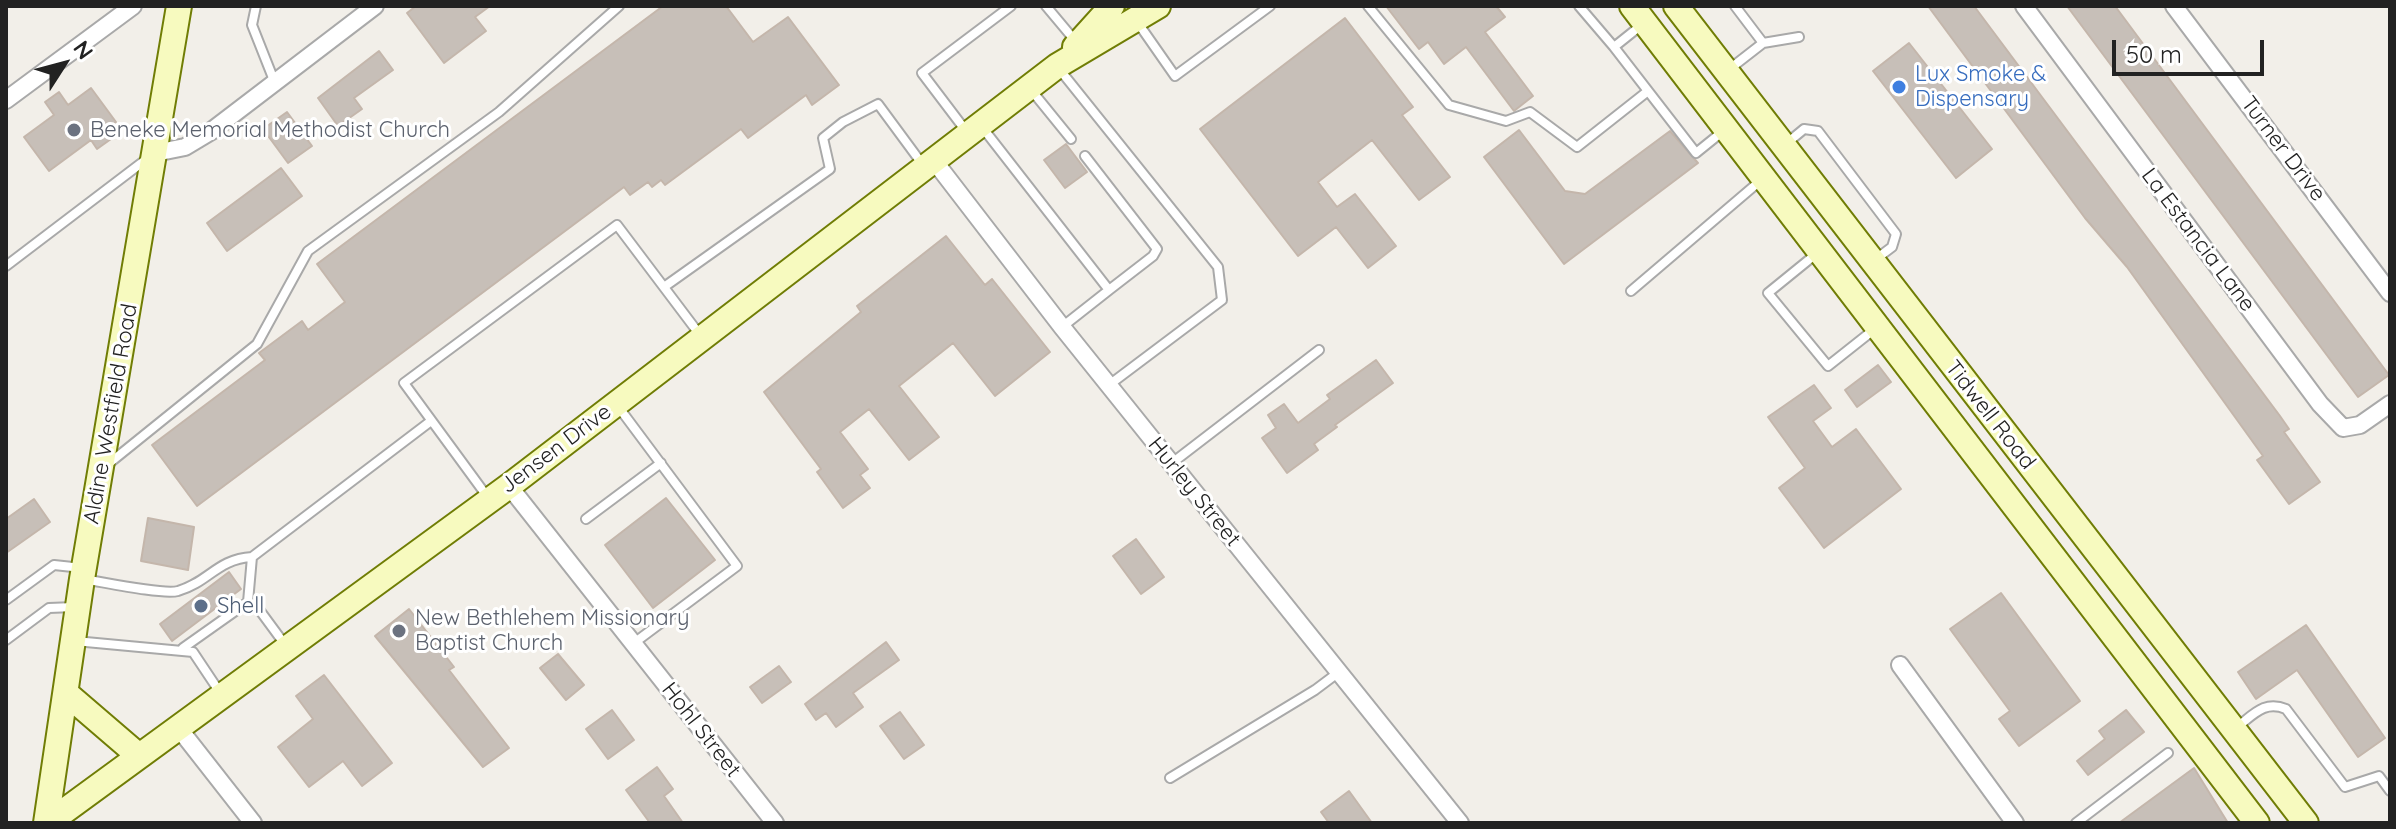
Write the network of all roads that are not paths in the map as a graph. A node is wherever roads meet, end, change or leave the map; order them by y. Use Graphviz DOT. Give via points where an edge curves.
graph roads {
  1 [pos="133,6"];
  2 [pos="179,6"];
  3 [pos="256,6"];
  4 [pos="375,6"];
  5 [pos="619,6"];
  6 [pos="1011,6"];
  7 [pos="1046,6"];
  8 [pos="1112,6"];
  9 [pos="1158,6"];
  10 [pos="1270,6"];
  11 [pos="1368,6"];
  12 [pos="1579,6"];
  13 [pos="1676,6"];
  14 [pos="1735,6"];
  15 [pos="2024,6"];
  16 [pos="2174,6"];
  17 [pos="1638,14"];
  18 [pos="1136,19"];
  19 [pos="1799,37"];
  20 [pos="1078,43"];
  21 [pos="1763,43"];
  22 [pos="1614,47"];
  23 [pos="1057,66"];
  24 [pos="1732,79"];
  25 [pos="275,83"];
  26 [pos="1029,87"];
  27 [pos="1648,91"];
  28 [pos="6,100"];
  29 [pos="1710,108"];
  30 [pos="974,128"];
  31 [pos="1726,129"];
  32 [pos="1071,139"];
  33 [pos="1783,145"];
  34 [pos="155,153"];
  35 [pos="1085,156"];
  36 [pos="928,162"];
  37 [pos="1764,178"];
  38 [pos="1820,251"];
  39 [pos="1872,261"];
  40 [pos="6,266"];
  41 [pos="1845,284"];
  42 [pos="664,287"];
  43 [pos="1109,290"];
  44 [pos="1631,291"];
  45 [pos="2390,293"];
  46 [pos="1878,326"];
  47 [pos="1062,327"];
  48 [pos="703,339"];
  49 [pos="1319,350"];
  50 [pos="1109,385"];
  51 [pos="616,404"];
  52 [pos="2390,404"];
  53 [pos="431,421"];
  54 [pos="2017,451"];
  55 [pos="661,463"];
  56 [pos="1171,463"];
  57 [pos="103,468"];
  58 [pos="1988,472"];
  59 [pos="499,493"];
  60 [pos="586,519"];
  61 [pos="252,557"];
  62 [pos="83,574"];
  63 [pos="6,600"];
  64 [pos="248,602"];
  65 [pos="78,606"];
  66 [pos="6,640"];
  67 [pos="74,641"];
  68 [pos="633,644"];
  69 [pos="2167,644"];
  70 [pos="287,647"];
  71 [pos="183,648"];
  72 [pos="1900,665"];
  73 [pos="2139,668"];
  74 [pos="1339,672"];
  75 [pos="67,694"];
  76 [pos="221,694"];
  77 [pos="177,726"];
  78 [pos="2233,729"];
  79 [pos="2168,753"];
  80 [pos="138,755"];
  81 [pos="1170,778"];
  82 [pos="2390,791"];
  83 [pos="47,823"];
  84 [pos="253,823"];
  85 [pos="775,823"];
  86 [pos="1460,823"];
  87 [pos="2015,823"];
  88 [pos="2076,823"];
  89 [pos="2257,823"];
  90 [pos="2306,823"];
  1 -- 28 [label="street"];
  2 -- 34 [label="main road, Aldine Westfield Road"];
  3 -- 25 [label="lane" via="252,25"];
  4 -- 25 [label="street"];
  5 -- 57 [label="lane" via="499,112 308,251 257,344"];
  6 -- 30 [label="lane" via="922,73"];
  7 -- 20 [label="lane"];
  8 -- 20 [label="main road, Jensen Drive"];
  9 -- 18 [label="main road, Jensen Drive"];
  10 -- 18 [label="lane" via="1175,76"];
  11 -- 27 [label="lane" via="1449,105 1506,121 1530,112 1577,147"];
  12 -- 22 [label="lane"];
  13 -- 24 [label="main road, Tidwell Road"];
  14 -- 21 [label="lane"];
  15 -- 52 [label="street, La Estancia Lane" via="2320,404 2343,428 2360,425"];
  16 -- 45 [label="street, Turner Drive"];
  17 -- 22 [label="lane"];
  17 -- 29 [label="main road, Tidwell Road"];
  18 -- 23 [label="main road, Jensen Drive"];
  19 -- 21 [label="lane"];
  20 -- 23 [label="main road, Jensen Drive"];
  21 -- 24 [label="lane"];
  22 -- 27 [label="lane"];
  23 -- 26 [label="main road, Jensen Drive"];
  23 -- 50 [label="lane" via="1218,267 1222,300"];
  24 -- 29 [label="main road"];
  24 -- 33 [label="main road, Tidwell Road"];
  25 -- 34 [label="street" via="197,140"];
  26 -- 30 [label="main road, Jensen Drive"];
  26 -- 32 [label="lane"];
  27 -- 31 [label="lane" via="1696,153"];
  29 -- 31 [label="main road, Tidwell Road"];
  30 -- 36 [label="main road, Jensen Drive"];
  30 -- 43 [label="lane"];
  31 -- 37 [label="main road, Tidwell Road"];
  33 -- 39 [label="main road, Tidwell Road"];
  33 -- 39 [label="lane" via="1804,129 1818,131 1896,234 1892,247"];
  34 -- 40 [label="lane"];
  34 -- 57 [label="main road, Aldine Westfield Road"];
  35 -- 43 [label="lane" via="1157,249"];
  36 -- 42 [label="lane" via="878,104 823,138 830,169"];
  36 -- 47 [label="street, Hurley Street"];
  36 -- 48 [label="main road, Jensen Drive"];
  37 -- 38 [label="main road, Tidwell Road"];
  37 -- 44 [label="lane"];
  38 -- 41 [label="main road, Tidwell Road"];
  38 -- 46 [label="lane" via="1768,293 1828,366"];
  39 -- 41 [label="main road"];
  39 -- 54 [label="main road, Tidwell Road"];
  41 -- 46 [label="main road, Tidwell Road"];
  42 -- 48 [label="lane"];
  42 -- 53 [label="lane" via="617,225 404,383"];
  43 -- 47 [label="lane"];
  46 -- 58 [label="main road, Tidwell Road"];
  47 -- 50 [label="street, Hurley Street"];
  48 -- 51 [label="main road, Jensen Drive"];
  49 -- 56 [label="lane"];
  50 -- 56 [label="street, Hurley Street"];
  51 -- 55 [label="lane"];
  51 -- 59 [label="main road, Jensen Drive"];
  53 -- 59 [label="lane"];
  53 -- 61 [label="lane"];
  54 -- 58 [label="main road"];
  54 -- 69 [label="main road, Tidwell Road"];
  55 -- 60 [label="lane"];
  55 -- 68 [label="lane" via="737,566"];
  56 -- 74 [label="street, Hurley Street"];
  57 -- 62 [label="main road, Aldine Westfield Road"];
  58 -- 73 [label="main road, Tidwell Road"];
  59 -- 68 [label="street, Hohl Street"];
  59 -- 70 [label="main road, Jensen Drive"];
  61 -- 62 [label="lane" via="231,558 175,592"];
  61 -- 64 [label="lane"];
  62 -- 63 [label="lane" via="54,565"];
  62 -- 65 [label="main road, Aldine Westfield Road"];
  64 -- 70 [label="lane"];
  64 -- 71 [label="lane"];
  65 -- 66 [label="lane" via="49,608"];
  65 -- 67 [label="main road, Aldine Westfield Road"];
  67 -- 71 [label="lane"];
  67 -- 75 [label="main road, Aldine Westfield Road"];
  68 -- 85 [label="street, Hohl Street"];
  69 -- 73 [label="main road"];
  69 -- 78 [label="main road, Tidwell Road"];
  70 -- 76 [label="main road, Jensen Drive"];
  71 -- 76 [label="lane" via="193,652"];
  72 -- 87 [label="street"];
  73 -- 89 [label="main road, Tidwell Road"];
  74 -- 81 [label="lane"];
  74 -- 86 [label="street, Hurley Street"];
  75 -- 80 [label="main road"];
  75 -- 83 [label="main road, Aldine Westfield Road"];
  76 -- 77 [label="main road, Jensen Drive"];
  77 -- 80 [label="main road, Jensen Drive"];
  77 -- 84 [label="street"];
  78 -- 82 [label="lane" via="2274,704 2286,709 2345,787 2379,776"];
  78 -- 90 [label="main road, Tidwell Road"];
  79 -- 88 [label="lane"];
  80 -- 83 [label="main road, Jensen Drive"];
}
